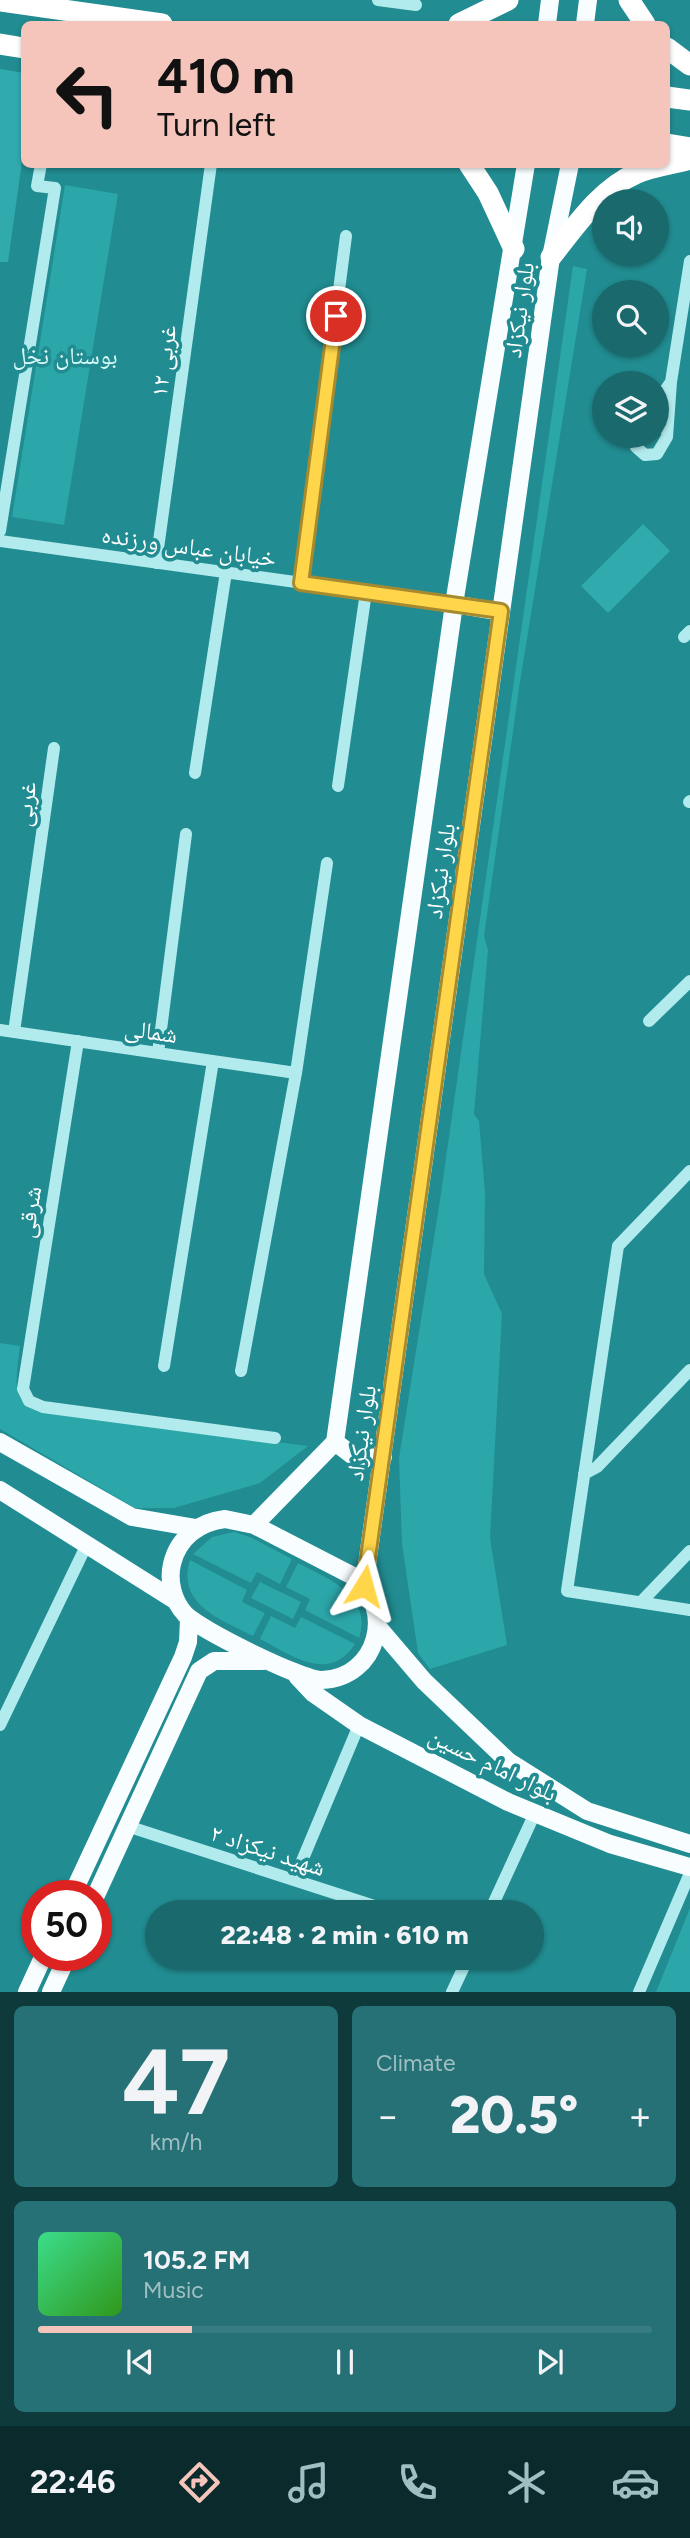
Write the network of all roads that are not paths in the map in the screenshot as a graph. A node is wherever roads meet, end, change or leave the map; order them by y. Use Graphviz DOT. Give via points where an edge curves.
graph roads {
  1 [pos="378,0"];
  2 [pos="508,0"];
  3 [pos="550,0"];
  4 [pos="588,0"];
  5 [pos="629,0"];
  6 [pos="0,1"];
  7 [pos="416,5"];
  8 [pos="141,21"];
  9 [pos="465,21"];
  10 [pos="547,21"];
  11 [pos="585,21"];
  12 [pos="643,21"];
  13 [pos="0,44"];
  14 [pos="21,48"];
  15 [pos="670,50"];
  16 [pos="690,65"];
  17 [pos="670,97"];
  18 [pos="690,100"];
  19 [pos="670,145"];
  20 [pos="690,148"];
  21 [pos="690,159"];
  22 [pos="670,165"];
  23 [pos="40,168"];
  24 [pos="210,168"];
  25 [pos="472,168"];
  26 [pos="525,168"];
  27 [pos="569,168"];
  28 [pos="658,168"];
  29 [pos="346,236"];
  30 [pos="514,250"];
  31 [pos="551,257"];
  32 [pos="690,261"];
  33 [pos="671,382"];
  34 [pos="669,385"];
  35 [pos="669,409"];
  36 [pos="637,448"];
  37 [pos="663,448"];
  38 [pos="0,531"];
  39 [pos="0,541"];
  40 [pos="156,563"];
  41 [pos="226,572"];
  42 [pos="301,583"];
  43 [pos="366,592"];
  44 [pos="454,604"];
  45 [pos="501,611"];
  46 [pos="54,748"];
  47 [pos="195,773"];
  48 [pos="338,786"];
  49 [pos="186,834"];
  50 [pos="327,863"];
  51 [pos="690,981"];
  52 [pos="649,1021"];
  53 [pos="0,1030"];
  54 [pos="14,1032"];
  55 [pos="78,1041"];
  56 [pos="158,1053"];
  57 [pos="214,1061"];
  58 [pos="296,1073"];
  59 [pos="690,1171"];
  60 [pos="164,1366"];
  61 [pos="690,1370"];
  62 [pos="242,1371"];
  63 [pos="275,1438"];
  64 [pos="0,1442"];
  65 [pos="335,1442"];
  66 [pos="383,1457"];
  67 [pos="584,1474"];
  68 [pos="0,1490"];
  69 [pos="254,1525"];
  70 [pos="196,1528"];
  71 [pos="87,1544"];
  72 [pos="690,1551"];
  73 [pos="364,1586"];
  74 [pos="176,1601"];
  75 [pos="641,1602"];
  76 [pos="690,1610"];
  77 [pos="190,1619"];
  78 [pos="378,1627"];
  79 [pos="271,1661"];
  80 [pos="292,1671"];
  81 [pos="359,1724"];
  82 [pos="0,1725"];
  83 [pos="535,1813"];
  84 [pos="127,1826"];
  85 [pos="690,1844"];
  86 [pos="690,1867"];
  87 [pos="690,1873"];
  88 [pos="79,1880"];
  89 [pos="103,1880"];
  90 [pos="294,1880"];
  91 [pos="356,1900"];
  92 [pos="495,1900"];
  93 [pos="462,1970"];
  94 [pos="37,1971"];
  95 [pos="61,1971"];
  96 [pos="27,1992"];
  97 [pos="51,1992"];
  98 [pos="452,1992"];
  99 [pos="639,1992"];
  1 -- 7 [label="street"];
  2 -- 9 [label="highway"];
  3 -- 10 [label="main road"];
  4 -- 11 [label="main road"];
  5 -- 12 [label="highway"];
  6 -- 8 [label="highway"];
  13 -- 14 [label="highway"];
  15 -- 16 [label="highway"];
  17 -- 18 [label="highway"];
  19 -- 20 [label="highway"];
  21 -- 22 [label="highway"];
  23 -- 38 [label="street" via="37,186 55,188"];
  24 -- 40 [label="street, غربی ۱۲"];
  25 -- 30 [label="highway"];
  26 -- 30 [label="main road, بلوار نیکزاد"];
  27 -- 31 [label="main road, بلوار نیکزاد"];
  28 -- 31 [label="highway" via="636,174 610,191 588,210"];
  29 -- 42 [label="street"];
  30 -- 44 [label="main road, بلوار نیکزاد"];
  31 -- 45 [label="main road, بلوار نیکزاد"];
  32 -- 33 [label="street"];
  33 -- 34 [label="street"];
  33 -- 35 [label="street"];
  36 -- 37 [label="street" via="645,455"];
  39 -- 40 [label="street, خیابان عباس ورزنده"];
  40 -- 41 [label="street, خیابان عباس ورزنده"];
  41 -- 42 [label="street, خیابان عباس ورزنده"];
  41 -- 47 [label="street"];
  42 -- 43 [label="street, خیابان عباس ورزنده"];
  43 -- 44 [label="street, خیابان عباس ورزنده"];
  43 -- 48 [label="street"];
  44 -- 45 [label="main road"];
  44 -- 65 [label="main road, بلوار نیکزاد"];
  45 -- 66 [label="main road, بلوار نیکزاد"];
  46 -- 54 [label="street, غربی"];
  49 -- 56 [label="street"];
  50 -- 58 [label="street"];
  51 -- 52 [label="street"];
  53 -- 54 [label="street, شمالی"];
  54 -- 55 [label="street, شمالی"];
  55 -- 56 [label="street, شمالی"];
  55 -- 63 [label="street, شرقی" via="23,1389 29,1401 43,1407"];
  56 -- 57 [label="street, شمالی"];
  57 -- 58 [label="street, شمالی"];
  57 -- 60 [label="street"];
  58 -- 62 [label="street"];
  59 -- 67 [label="street" via="618,1247"];
  61 -- 67 [label="street" via="597,1467"];
  64 -- 70 [label="main road" via="132,1517"];
  65 -- 66 [label="main road" via="356,1458"];
  65 -- 69 [label="main road, بلوار نیکزاد"];
  66 -- 73 [label="main road, بلوار نیکزاد"];
  67 -- 75 [label="street" via="567,1591"];
  68 -- 71 [label="main road"];
  69 -- 70 [label="main road" via="225,1519"];
  69 -- 73 [label="main road"];
  70 -- 74 [label="main road" via="180,1544 172,1564"];
  71 -- 74 [label="main road"];
  71 -- 82 [label="street"];
  72 -- 75 [label="street"];
  73 -- 78 [label="main road" via="375,1605"];
  74 -- 77 [label="main road"];
  75 -- 76 [label="street"];
  77 -- 79 [label="main road"];
  77 -- 88 [label="main road" via="183,1657"];
  78 -- 80 [label="main road" via="368,1655 346,1675 316,1681"];
  78 -- 85 [label="main road, بلوار امام حسین" via="440,1698 508,1760 587,1811"];
  79 -- 80 [label="main road"];
  79 -- 84 [label="main road" via="214,1661 199,1671"];
  80 -- 81 [label="main road, بلوار امام حسین" via="313,1693"];
  81 -- 83 [label="main road, بلوار امام حسین"];
  81 -- 90 [label="street"];
  83 -- 86 [label="main road, بلوار امام حسین" via="610,1844"];
  83 -- 92 [label="street"];
  84 -- 89 [label="main road"];
  84 -- 90 [label="street, شهید نیکزاد ۲"];
  87 -- 99 [label="street"];
  90 -- 91 [label="street, شهید نیکزاد ۲"];
  93 -- 98 [label="street"];
  94 -- 96 [label="main road"];
  95 -- 97 [label="main road"];
}
